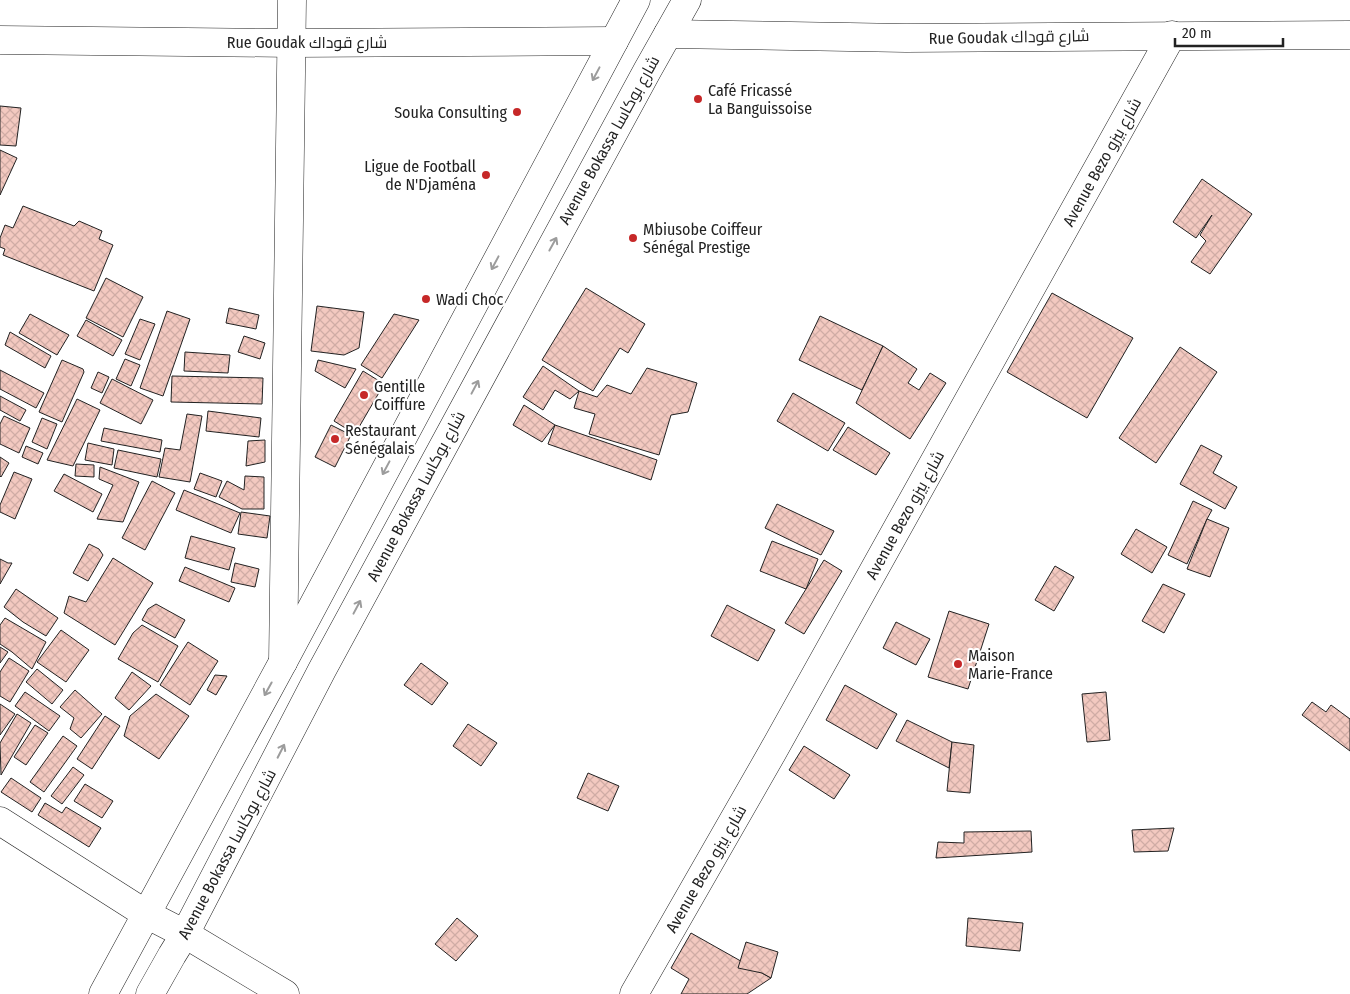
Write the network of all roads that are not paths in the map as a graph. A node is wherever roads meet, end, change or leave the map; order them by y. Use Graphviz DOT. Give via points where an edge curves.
graph roads {
  1 [pos="292,0"];
  2 [pos="636,0"];
  3 [pos="687,0"];
  4 [pos="668,34"];
  5 [pos="1172,35"];
  6 [pos="1350,35"];
  7 [pos="0,40"];
  8 [pos="614,40"];
  9 [pos="291,43"];
  10 [pos="283,662"];
  11 [pos="0,821"];
  12 [pos="146,914"];
  13 [pos="185,934"];
  14 [pos="103,994"];
  15 [pos="150,994"];
  16 [pos="285,994"];
  17 [pos="634,994"];
  1 -- 9 [label="street"];
  2 -- 8 [label="street"];
  3 -- 4 [label="street, Avenue Bokassa شارع بوكاسا"];
  4 -- 5 [label="street, Rue Goudak شارع قوداك" via="906,38"];
  13 -- 4 [label="street, Avenue Bokassa شارع بوكاسا, one-way" via="327,662"];
  5 -- 6 [label="street, Rue Goudak شارع قوداك"];
  5 -- 17 [label="street, Avenue Bezo شارع بيزو"];
  7 -- 9 [label="street, Rue Goudak شارع قوداك"];
  8 -- 9 [label="street, Rue Goudak شارع قوداك"];
  8 -- 10 [label="street, one-way"];
  9 -- 10 [label="street"];
  10 -- 12 [label="street, one-way"];
  11 -- 12 [label="street"];
  12 -- 13 [label="street"];
  12 -- 14 [label="street"];
  13 -- 15 [label="street, Avenue Bokassa شارع بوكاسا"];
  13 -- 16 [label="street"];
}
